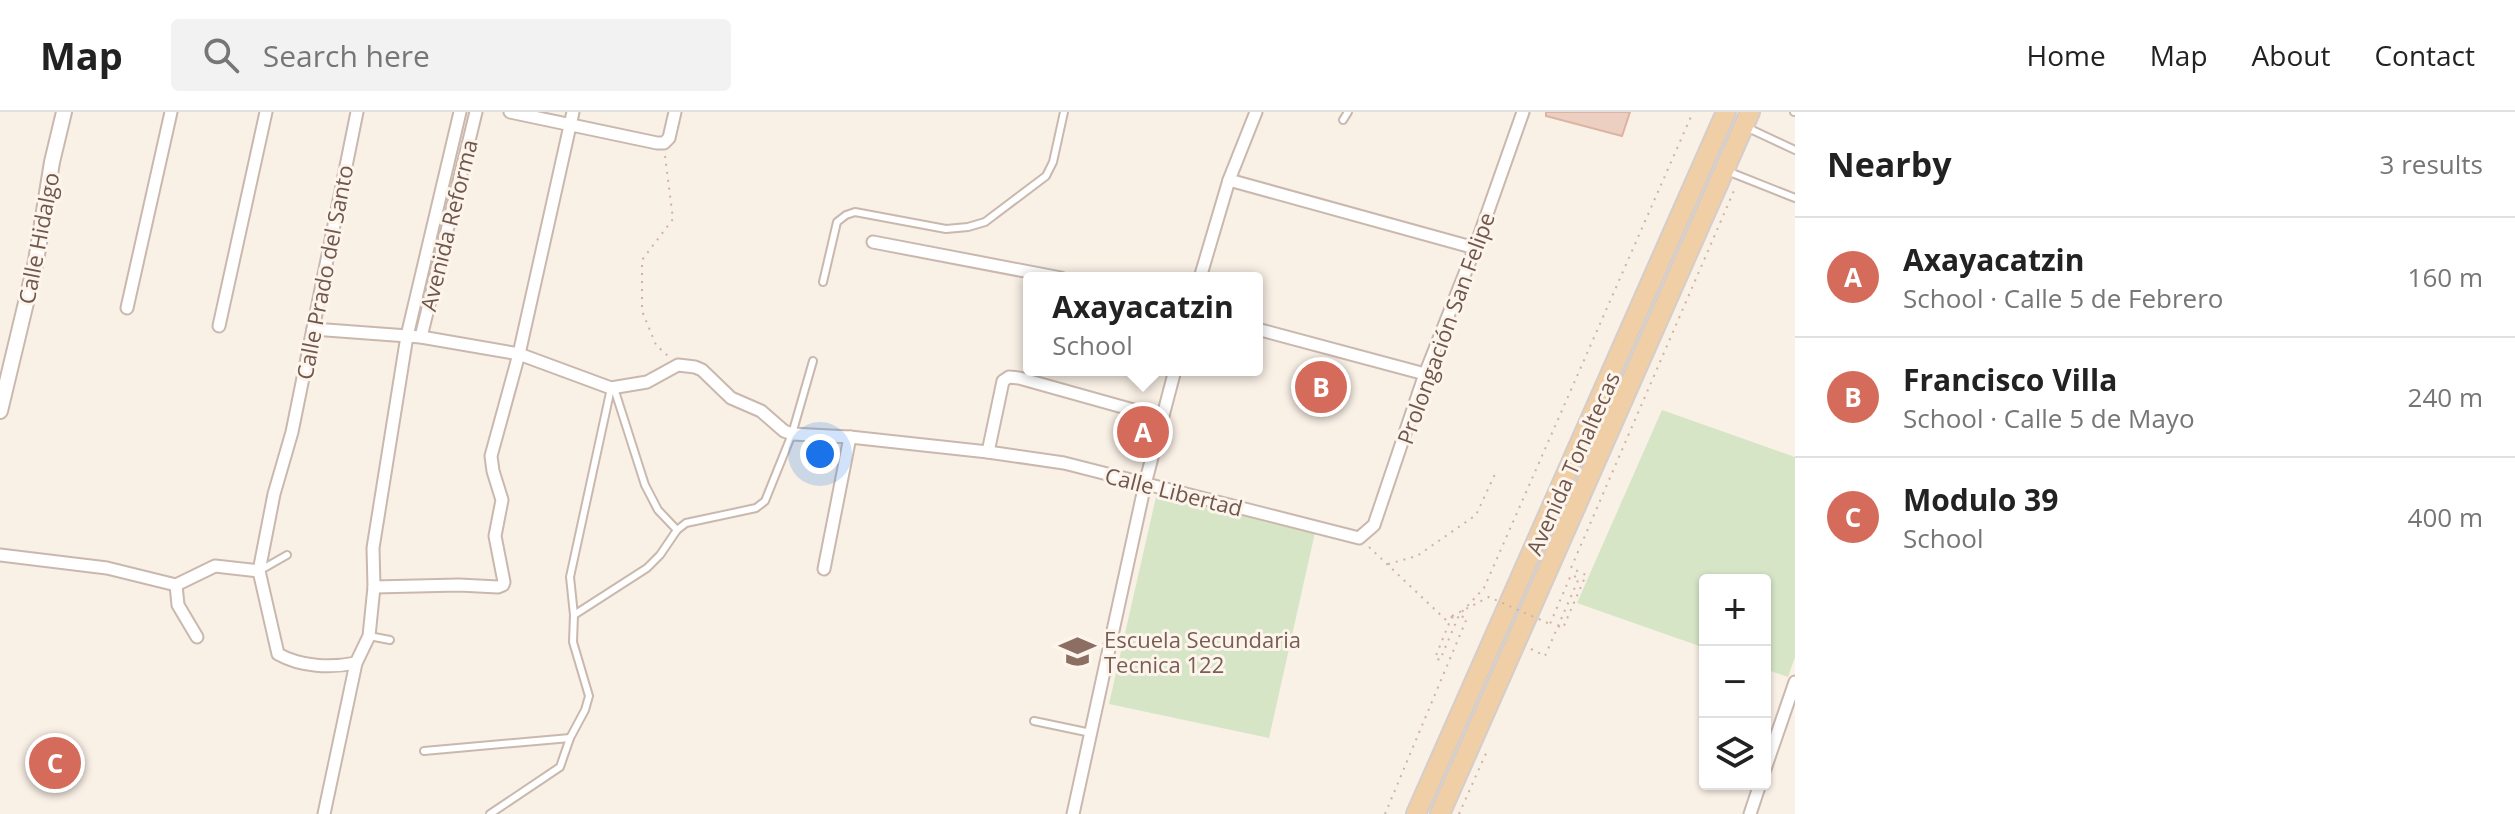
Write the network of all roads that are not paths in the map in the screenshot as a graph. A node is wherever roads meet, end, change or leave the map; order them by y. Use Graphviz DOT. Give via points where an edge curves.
graph roads {
  1 [pos="64,112"];
  2 [pos="171,112"];
  3 [pos="266,112"];
  4 [pos="357,112"];
  5 [pos="460,112"];
  6 [pos="476,112"];
  7 [pos="510,112"];
  8 [pos="573,112"];
  9 [pos="675,112"];
  10 [pos="1064,112"];
  11 [pos="1256,112"];
  12 [pos="1348,112"];
  13 [pos="1523,112"];
  14 [pos="1726,112"];
  15 [pos="1746,119"];
  16 [pos="1343,120"];
  17 [pos="570,125"];
  18 [pos="1795,150"];
  19 [pos="1732,173"];
  20 [pos="1229,180"];
  21 [pos="1795,198"];
  22 [pos="873,242"];
  23 [pos="1475,248"];
  24 [pos="1030,272"];
  25 [pos="1202,272"];
  26 [pos="823,282"];
  27 [pos="127,308"];
  28 [pos="219,326"];
  29 [pos="313,329"];
  30 [pos="1263,331"];
  31 [pos="407,336"];
  32 [pos="421,337"];
  33 [pos="519,354"];
  34 [pos="813,361"];
  35 [pos="1425,374"];
  36 [pos="1173,376"];
  37 [pos="613,388"];
  38 [pos="0,411"];
  39 [pos="1162,418"];
  40 [pos="792,434"];
  41 [pos="850,437"];
  42 [pos="988,452"];
  43 [pos="1145,484"];
  44 [pos="677,530"];
  45 [pos="1359,538"];
  46 [pos="0,555"];
  47 [pos="287,555"];
  48 [pos="824,569"];
  49 [pos="259,571"];
  50 [pos="176,585"];
  51 [pos="374,587"];
  52 [pos="574,615"];
  53 [pos="369,636"];
  54 [pos="197,637"];
  55 [pos="390,640"];
  56 [pos="356,663"];
  57 [pos="1795,682"];
  58 [pos="1034,721"];
  59 [pos="1091,733"];
  60 [pos="570,738"];
  61 [pos="424,751"];
  62 [pos="1771,752"];
  63 [pos="1758,790"];
  64 [pos="324,814"];
  65 [pos="490,814"];
  66 [pos="1073,814"];
  67 [pos="1416,814"];
  68 [pos="1440,814"];
  69 [pos="1750,814"];
  1 -- 38 [label="street, Calle Hidalgo"];
  2 -- 27 [label="street"];
  3 -- 28 [label="street"];
  4 -- 29 [label="street, Calle Prado del Santo"];
  5 -- 31 [label="street, Avenida Reforma"];
  6 -- 32 [label="street, Avenida Reforma"];
  7 -- 17 [label="street"];
  8 -- 17 [label="street"];
  9 -- 17 [label="street" via="664,143"];
  10 -- 26 [label="lane" via="1046,176 985,222 946,229 855,212 846,215 837,222"];
  11 -- 20 [label="street"];
  12 -- 16 [label="lane"];
  13 -- 23 [label="street, Prolongación San Felipe"];
  14 -- 67 [label="main road, Avenida Tonaltecas"];
  15 -- 18 [label="lane"];
  15 -- 19 [label="main road, Avenida Tonaltecas"];
  17 -- 33 [label="street"];
  19 -- 21 [label="lane"];
  19 -- 68 [label="main road, Avenida Tonaltecas"];
  20 -- 23 [label="street"];
  20 -- 25 [label="street"];
  22 -- 24 [label="street"];
  23 -- 35 [label="street, Prolongación San Felipe"];
  29 -- 31 [label="street"];
  29 -- 49 [label="street, Calle Prado del Santo"];
  30 -- 35 [label="street"];
  31 -- 32 [label="street"];
  31 -- 51 [label="street, Avenida Reforma" via="373,548"];
  32 -- 33 [label="street"];
  33 -- 37 [label="street"];
  33 -- 51 [label="street" via="491,456 502,500 495,536 503,585"];
  34 -- 40 [label="lane"];
  35 -- 45 [label="street, Prolongación San Felipe" via="1374,525"];
  36 -- 39 [label="street"];
  37 -- 40 [label="street" via="647,382 678,365 702,370 731,398 761,411"];
  37 -- 44 [label="lane" via="645,485"];
  37 -- 52 [label="lane" via="570,577"];
  39 -- 42 [label="street" via="1009,377 1003,381"];
  39 -- 43 [label="street"];
  40 -- 41 [label="street, Calle Libertad"];
  40 -- 44 [label="lane" via="762,505 686,523"];
  41 -- 42 [label="street, Calle Libertad"];
  41 -- 48 [label="street"];
  42 -- 43 [label="street, Calle Libertad" via="1064,463"];
  43 -- 45 [label="street, Calle Libertad"];
  43 -- 59 [label="street"];
  44 -- 52 [label="lane" via="647,568"];
  46 -- 50 [label="street" via="107,568"];
  47 -- 49 [label="lane"];
  49 -- 50 [label="street" via="215,566"];
  49 -- 56 [label="street" via="278,654 318,665"];
  50 -- 54 [label="street" via="178,605"];
  51 -- 53 [label="street, Avenida Reforma"];
  52 -- 60 [label="lane" via="574,649 589,696"];
  53 -- 55 [label="lane"];
  53 -- 56 [label="street, Avenida Reforma"];
  56 -- 64 [label="street, Avenida Reforma"];
  57 -- 62 [label="street"];
  58 -- 59 [label="lane"];
  59 -- 66 [label="street"];
  60 -- 61 [label="lane"];
  60 -- 65 [label="lane" via="557,771"];
  63 -- 69 [label="street"];
}
